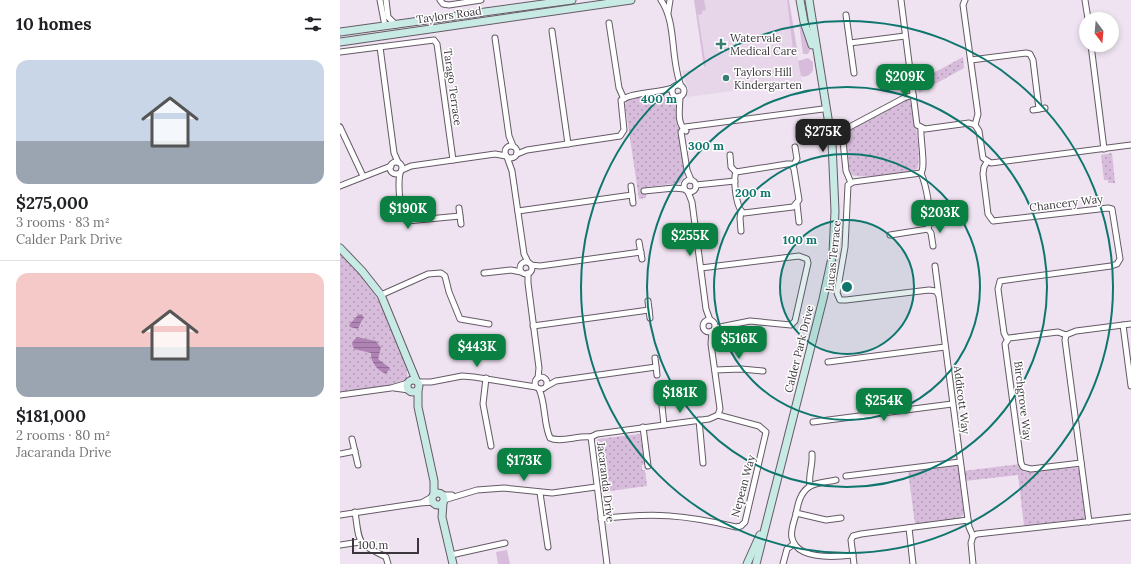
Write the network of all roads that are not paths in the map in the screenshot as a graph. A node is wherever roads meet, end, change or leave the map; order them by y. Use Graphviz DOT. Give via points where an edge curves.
graph roads {
  1 [pos="380,0"];
  2 [pos="386,0"];
  3 [pos="481,0"];
  4 [pos="572,0"];
  5 [pos="631,0"];
  6 [pos="661,0"];
  7 [pos="670,0"];
  8 [pos="800,0"];
  9 [pos="809,0"];
  10 [pos="901,0"];
  11 [pos="965,0"];
  12 [pos="1085,0"];
  13 [pos="441,2"];
  14 [pos="1087,12"];
  15 [pos="668,13"];
  16 [pos="846,15"];
  17 [pos="610,23"];
  18 [pos="396,25"];
  19 [pos="385,26"];
  20 [pos="552,31"];
  21 [pos="340,32"];
  22 [pos="404,33"];
  23 [pos="905,36"];
  24 [pos="495,38"];
  25 [pos="340,42"];
  26 [pos="850,43"];
  27 [pos="380,47"];
  28 [pos="340,52"];
  29 [pos="1092,52"];
  30 [pos="816,55"];
  31 [pos="971,60"];
  32 [pos="854,74"];
  33 [pos="676,75"];
  34 [pos="681,86"];
  35 [pos="675,92"];
  36 [pos="913,95"];
  37 [pos="624,99"];
  38 [pos="1045,108"];
  39 [pos="825,109"];
  40 [pos="1039,109"];
  41 [pos="1033,110"];
  42 [pos="975,125"];
  43 [pos="340,127"];
  44 [pos="921,128"];
  45 [pos="685,129"];
  46 [pos="568,144"];
  47 [pos="1131,145"];
  48 [pos="795,147"];
  49 [pos="1104,148"];
  50 [pos="511,152"];
  51 [pos="730,155"];
  52 [pos="453,160"];
  53 [pos="987,162"];
  54 [pos="793,166"];
  55 [pos="396,168"];
  56 [pos="736,172"];
  57 [pos="921,173"];
  58 [pos="363,176"];
  59 [pos="735,181"];
  60 [pos="851,183"];
  61 [pos="340,186"];
  62 [pos="631,186"];
  63 [pos="688,186"];
  64 [pos="644,191"];
  65 [pos="632,195"];
  66 [pos="633,203"];
  67 [pos="797,204"];
  68 [pos="459,208"];
  69 [pos="518,210"];
  70 [pos="741,212"];
  71 [pos="460,216"];
  72 [pos="799,222"];
  73 [pos="461,224"];
  74 [pos="928,229"];
  75 [pos="741,231"];
  76 [pos="890,235"];
  77 [pos="639,242"];
  78 [pos="933,246"];
  79 [pos="340,248"];
  80 [pos="641,252"];
  81 [pos="642,259"];
  82 [pos="935,266"];
  83 [pos="525,268"];
  84 [pos="701,268"];
  85 [pos="484,273"];
  86 [pos="938,294"];
  87 [pos="381,295"];
  88 [pos="648,301"];
  89 [pos="649,310"];
  90 [pos="650,318"];
  91 [pos="489,324"];
  92 [pos="1131,324"];
  93 [pos="1123,325"];
  94 [pos="533,326"];
  95 [pos="710,326"];
  96 [pos="1066,335"];
  97 [pos="1007,339"];
  98 [pos="945,347"];
  99 [pos="655,358"];
  100 [pos="828,362"];
  101 [pos="656,367"];
  102 [pos="715,370"];
  103 [pos="763,371"];
  104 [pos="657,375"];
  105 [pos="486,378"];
  106 [pos="556,381"];
  107 [pos="540,382"];
  108 [pos="413,386"];
  109 [pos="1131,386"];
  110 [pos="546,387"];
  111 [pos="340,395"];
  112 [pos="544,401"];
  113 [pos="952,404"];
  114 [pos="662,406"];
  115 [pos="718,415"];
  116 [pos="699,420"];
  117 [pos="813,422"];
  118 [pos="664,425"];
  119 [pos="643,427"];
  120 [pos="591,437"];
  121 [pos="352,439"];
  122 [pos="491,446"];
  123 [pos="355,451"];
  124 [pos="340,454"];
  125 [pos="812,454"];
  126 [pos="960,462"];
  127 [pos="703,463"];
  128 [pos="1081,463"];
  129 [pos="358,465"];
  130 [pos="648,466"];
  131 [pos="846,476"];
  132 [pos="836,480"];
  133 [pos="810,486"];
  134 [pos="596,487"];
  135 [pos="540,493"];
  136 [pos="438,499"];
  137 [pos="356,512"];
  138 [pos="796,513"];
  139 [pos="340,515"];
  140 [pos="1131,517"];
  141 [pos="841,518"];
  142 [pos="601,519"];
  143 [pos="768,520"];
  144 [pos="968,520"];
  145 [pos="1089,522"];
  146 [pos="908,528"];
  147 [pos="972,536"];
  148 [pos="360,542"];
  149 [pos="505,543"];
  150 [pos="794,544"];
  151 [pos="340,545"];
  152 [pos="548,547"];
  153 [pos="451,555"];
  154 [pos="853,555"];
  155 [pos="388,564"];
  156 [pos="453,564"];
  157 [pos="607,564"];
  158 [pos="747,564"];
  159 [pos="756,564"];
  160 [pos="783,564"];
  161 [pos="854,564"];
  162 [pos="913,564"];
  163 [pos="973,564"];
  1 -- 19 [label="street"];
  2 -- 18 [label="street" via="388,17"];
  3 -- 13 [label="street" via="449,5"];
  4 -- 18 [label="street, Taylors Road"];
  5 -- 22 [label="street, Taylors Road"];
  6 -- 15 [label="street"];
  7 -- 15 [label="street"];
  8 -- 30 [label="street, Calder Park Drive" via="804,22"];
  9 -- 30 [label="street, Calder Park Drive"];
  10 -- 23 [label="street"];
  11 -- 31 [label="street" via="963,5"];
  12 -- 14 [label="street"];
  15 -- 33 [label="street"];
  16 -- 26 [label="street"];
  17 -- 37 [label="street" via="619,88"];
  18 -- 19 [label="street, Taylors Road"];
  19 -- 21 [label="street, Taylors Road"];
  19 -- 22 [label="street" via="391,31"];
  20 -- 46 [label="street"];
  22 -- 25 [label="street, Taylors Road"];
  23 -- 26 [label="street"];
  23 -- 36 [label="street"];
  24 -- 50 [label="street"];
  26 -- 32 [label="street"];
  27 -- 28 [label="street, Tarago Terrace"];
  27 -- 52 [label="street, Tarago Terrace" via="430,40 437,44"];
  27 -- 55 [label="street"];
  29 -- 49 [label="street"];
  30 -- 39 [label="street, Calder Park Drive"];
  31 -- 40 [label="street" via="1026,52 1030,54"];
  31 -- 42 [label="street" via="978,114"];
  33 -- 34 [label="street"];
  33 -- 35 [label="street"];
  34 -- 35 [label="street"];
  34 -- 35 [label="street" via="684,90"];
  35 -- 37 [label="street" via="660,92"];
  35 -- 45 [label="street"];
  36 -- 44 [label="street" via="917,123"];
  36 -- 60 [label="street" via="842,131 846,171"];
  37 -- 46 [label="street" via="621,100 624,130 622,135"];
  38 -- 40 [label="street"];
  39 -- 45 [label="street"];
  39 -- 143 [label="street, Calder Park Drive" via="834,181 834,232 829,275"];
  40 -- 41 [label="street"];
  42 -- 44 [label="street" via="969,123"];
  42 -- 53 [label="street" via="979,131 982,156"];
  43 -- 58 [label="street"];
  44 -- 57 [label="street"];
  45 -- 63 [label="street" via="683,141"];
  46 -- 50 [label="street"];
  47 -- 49 [label="street"];
  48 -- 54 [label="street" via="797,159"];
  49 -- 53 [label="street"];
  50 -- 52 [label="street"];
  50 -- 69 [label="street"];
  51 -- 56 [label="street" via="731,167"];
  52 -- 55 [label="street"];
  53 -- 97 [label="street, Chancery Way" via="983,170 988,214 993,221 1112,209 1120,259 1117,264 1111,266 1000,281 998,289"];
  54 -- 56 [label="street" via="788,164"];
  54 -- 67 [label="street" via="799,200"];
  55 -- 58 [label="street"];
  55 -- 71 [label="street" via="403,216 407,221"];
  56 -- 59 [label="street"];
  57 -- 60 [label="street"];
  57 -- 74 [label="street" via="926,188 930,220"];
  58 -- 61 [label="street"];
  59 -- 63 [label="street"];
  59 -- 70 [label="street"];
  60 -- 86 [label="street, Lucas Terrace" via="847,187 847,230 836,293 838,298 846,300 929,290"];
  62 -- 65 [label="street"];
  63 -- 64 [label="street"];
  63 -- 84 [label="street"];
  65 -- 66 [label="street"];
  65 -- 69 [label="street"];
  67 -- 70 [label="street" via="793,207"];
  67 -- 72 [label="street"];
  68 -- 71 [label="street"];
  69 -- 83 [label="street"];
  70 -- 75 [label="street"];
  71 -- 73 [label="street"];
  74 -- 76 [label="street"];
  74 -- 78 [label="street"];
  77 -- 80 [label="street"];
  79 -- 87 [label="street"];
  80 -- 81 [label="street"];
  80 -- 83 [label="street"];
  82 -- 86 [label="street, Addicott Way"];
  83 -- 85 [label="street"];
  83 -- 94 [label="street"];
  84 -- 95 [label="street"];
  84 -- 95 [label="street" via="799,256 807,259 808,263 791,325 750,321"];
  86 -- 98 [label="street, Addicott Way"];
  87 -- 91 [label="street" via="428,274 441,273 446,276 449,292 460,319"];
  87 -- 108 [label="street" via="404,350"];
  88 -- 89 [label="street"];
  89 -- 90 [label="street"];
  89 -- 94 [label="street"];
  92 -- 93 [label="street"];
  93 -- 96 [label="street" via="1076,331"];
  93 -- 109 [label="street"];
  94 -- 107 [label="street"];
  95 -- 102 [label="street"];
  96 -- 97 [label="street" via="1058,332"];
  96 -- 128 [label="street"];
  97 -- 128 [label="street, Birchgrove Way" via="1005,344 1020,463 1023,467 1031,469"];
  98 -- 100 [label="street"];
  98 -- 113 [label="street, Addicott Way"];
  99 -- 101 [label="street"];
  101 -- 104 [label="street"];
  101 -- 106 [label="street"];
  102 -- 103 [label="street"];
  102 -- 115 [label="street" via="720,409"];
  105 -- 107 [label="street" via="525,385"];
  105 -- 108 [label="street" via="462,376"];
  105 -- 122 [label="street" via="483,404"];
  106 -- 107 [label="street"];
  106 -- 110 [label="street"];
  107 -- 110 [label="street"];
  107 -- 110 [label="street"];
  107 -- 112 [label="street"];
  108 -- 111 [label="street"];
  108 -- 136 [label="street"];
  110 -- 112 [label="street"];
  112 -- 120 [label="street" via="550,438"];
  113 -- 117 [label="street"];
  113 -- 126 [label="street, Addicott Way"];
  114 -- 118 [label="street"];
  115 -- 116 [label="street, Jacaranda Drive"];
  115 -- 142 [label="street, Nepean Way" via="759,426 766,432 742,526 668,515"];
  116 -- 118 [label="street, Jacaranda Drive"];
  116 -- 127 [label="street"];
  118 -- 119 [label="street, Jacaranda Drive"];
  119 -- 120 [label="street, Jacaranda Drive"];
  119 -- 130 [label="street"];
  120 -- 134 [label="street, Jacaranda Drive"];
  121 -- 123 [label="street"];
  123 -- 124 [label="street"];
  123 -- 129 [label="street"];
  125 -- 133 [label="street" via="813,463 808,480"];
  126 -- 131 [label="street"];
  126 -- 144 [label="street, Addicott Way"];
  128 -- 145 [label="street"];
  132 -- 133 [label="street"];
  133 -- 138 [label="street" via="803,492"];
  134 -- 135 [label="street"];
  134 -- 142 [label="street, Jacaranda Drive"];
  135 -- 136 [label="street" via="492,488"];
  135 -- 152 [label="street"];
  136 -- 137 [label="street"];
  136 -- 153 [label="street"];
  137 -- 139 [label="street"];
  137 -- 148 [label="street"];
  138 -- 141 [label="street" via="826,520"];
  138 -- 150 [label="street" via="791,531"];
  140 -- 145 [label="street"];
  142 -- 157 [label="street, Jacaranda Drive"];
  143 -- 158 [label="street, Calder Park Drive"];
  143 -- 159 [label="street, Calder Park Drive"];
  144 -- 146 [label="street"];
  144 -- 147 [label="street, Addicott Way"];
  145 -- 147 [label="street"];
  146 -- 154 [label="street" via="853,536"];
  146 -- 162 [label="street"];
  147 -- 163 [label="street, Addicott Way" via="970,543"];
  148 -- 151 [label="street"];
  148 -- 155 [label="street" via="386,557"];
  149 -- 153 [label="street"];
  150 -- 154 [label="street" via="803,552 825,558"];
  150 -- 160 [label="street" via="787,549"];
  153 -- 156 [label="street"];
  154 -- 161 [label="street"];
}
